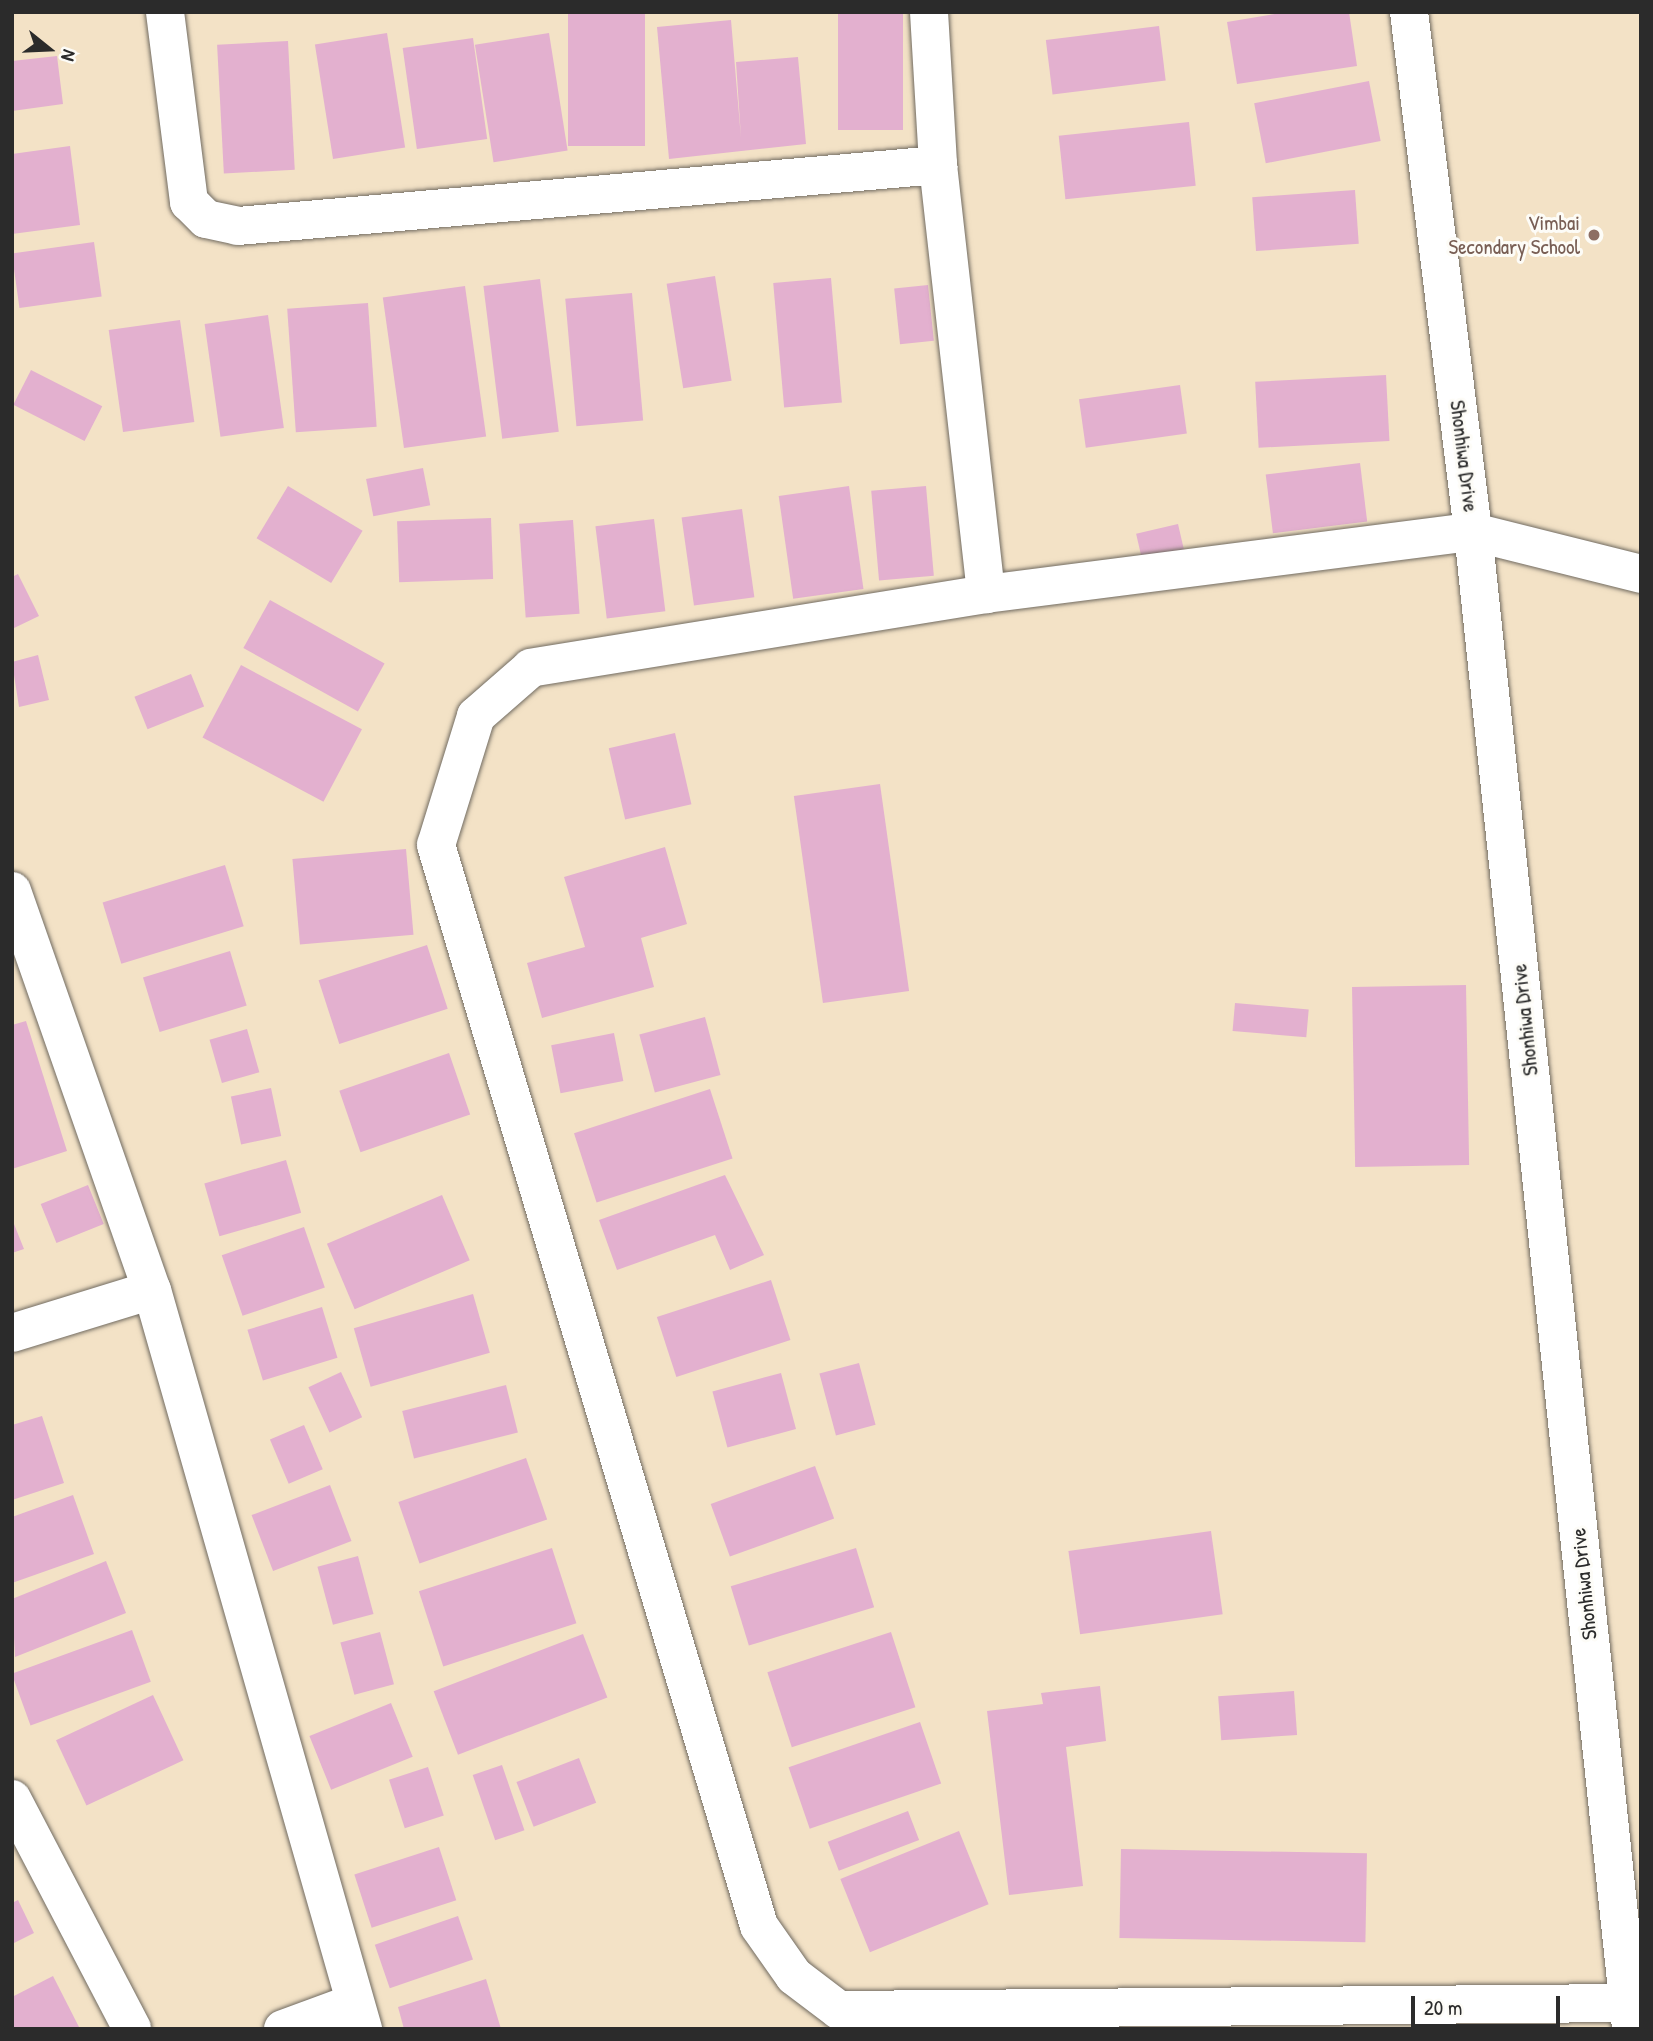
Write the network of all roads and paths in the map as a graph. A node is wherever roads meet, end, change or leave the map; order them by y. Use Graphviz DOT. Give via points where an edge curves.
graph roads {
  1 [pos="165,12"];
  2 [pos="929,12"];
  3 [pos="1409,12"];
  4 [pos="938,165"];
  5 [pos="1473,532"];
  6 [pos="1641,574"];
  7 [pos="986,594"];
  8 [pos="12,891"];
  9 [pos="22,944"];
  10 [pos="152,1290"];
  11 [pos="12,1333"];
  12 [pos="12,1799"];
  13 [pos="358,2016"];
  14 [pos="1630,2016"];
  15 [pos="132,2029"];
  16 [pos="283,2029"];
  1 -- 4 [label="street" via="190,202 206,219 238,226"];
  2 -- 4 [label="street"];
  3 -- 5 [label="street, Shonhiwa Drive"];
  4 -- 7 [label="street"];
  5 -- 6 [label="street"];
  5 -- 7 [label="street"];
  5 -- 14 [label="street, Shonhiwa Drive"];
  7 -- 14 [label="street" via="531,668 476,716 436,845 759,1926 794,1976 839,2010"];
  8 -- 9 [label="street"];
  9 -- 10 [label="street"];
  10 -- 11 [label="street"];
  10 -- 13 [label="street"];
  12 -- 15 [label="street"];
  13 -- 16 [label="street"];
}
